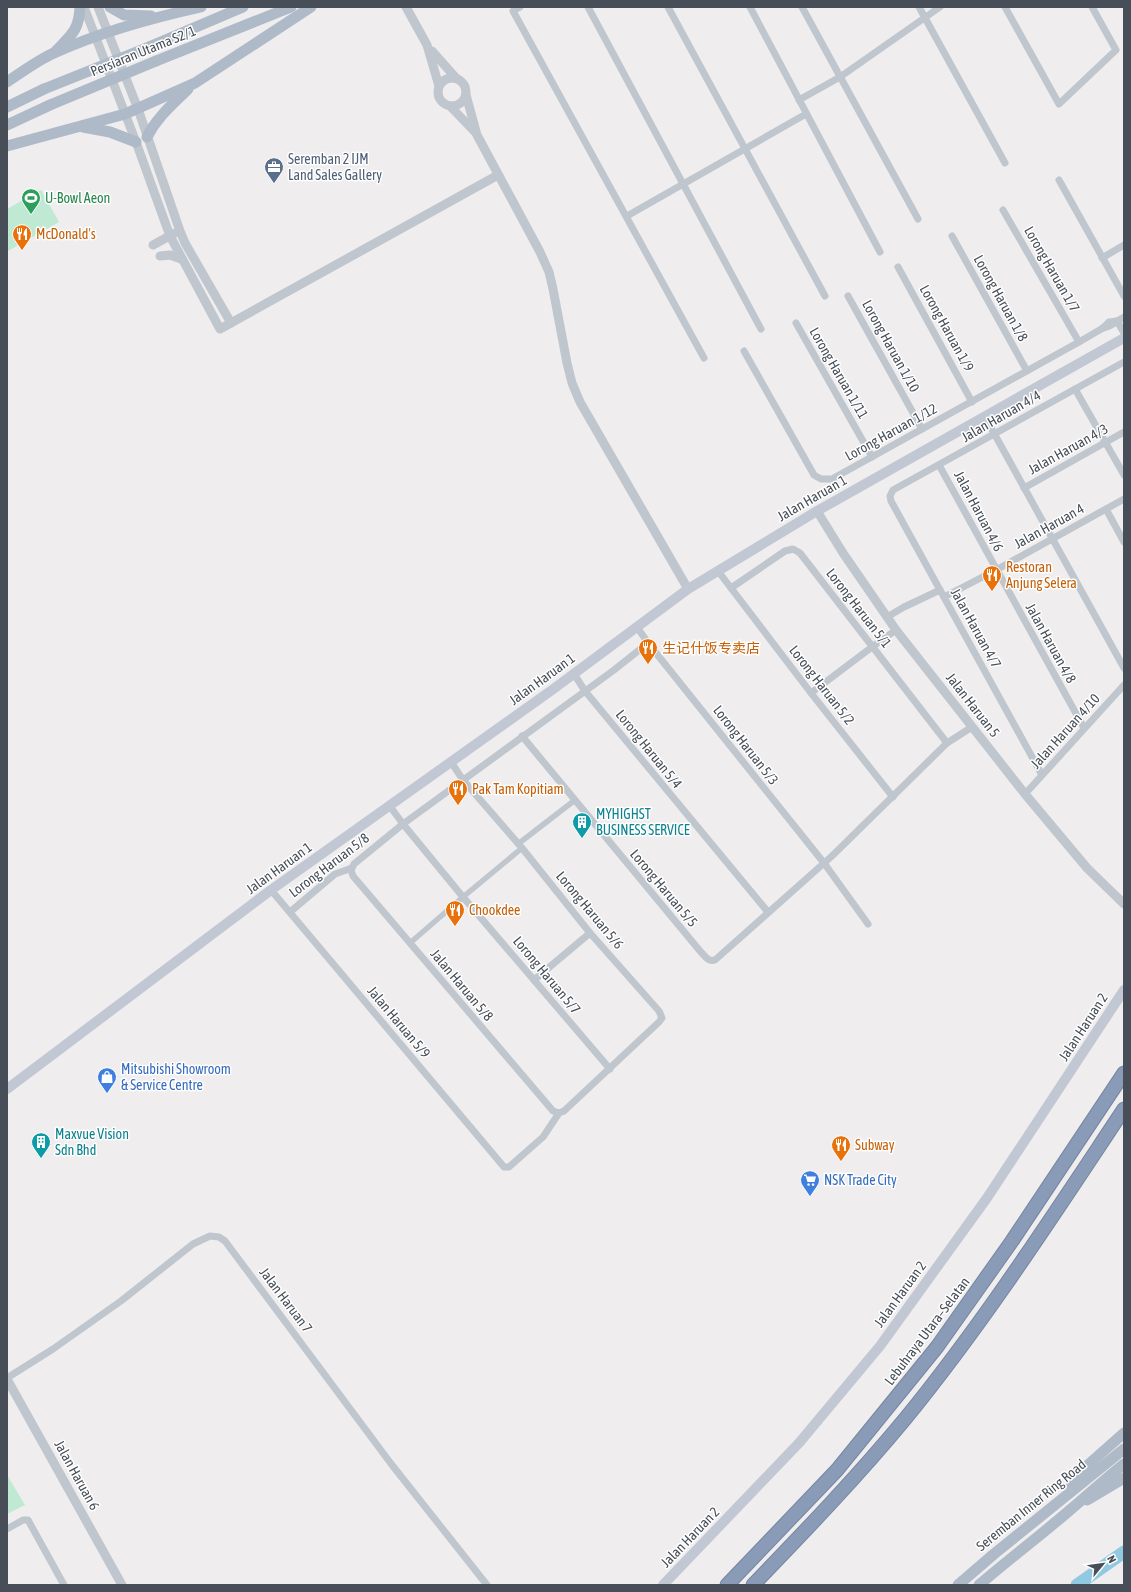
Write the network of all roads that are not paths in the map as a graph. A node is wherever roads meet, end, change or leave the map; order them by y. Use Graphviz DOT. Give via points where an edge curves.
graph roads {
  1 [pos="80,7"];
  2 [pos="84,7"];
  3 [pos="98,7"];
  4 [pos="110,7"];
  5 [pos="201,7"];
  6 [pos="243,7"];
  7 [pos="291,7"];
  8 [pos="310,7"];
  9 [pos="406,7"];
  10 [pos="520,7"];
  11 [pos="588,7"];
  12 [pos="668,7"];
  13 [pos="750,7"];
  14 [pos="802,7"];
  15 [pos="919,7"];
  16 [pos="940,7"];
  17 [pos="1005,7"];
  18 [pos="1092,7"];
  19 [pos="162,16"];
  20 [pos="925,17"];
  21 [pos="108,32"];
  22 [pos="95,38"];
  23 [pos="427,45"];
  24 [pos="53,54"];
  25 [pos="840,77"];
  26 [pos="456,78"];
  27 [pos="7,82"];
  28 [pos="195,83"];
  29 [pos="439,86"];
  30 [pos="466,95"];
  31 [pos="799,100"];
  32 [pos="450,106"];
  33 [pos="7,107"];
  34 [pos="138,109"];
  35 [pos="125,114"];
  36 [pos="806,114"];
  37 [pos="7,125"];
  38 [pos="77,127"];
  39 [pos="477,135"];
  40 [pos="147,137"];
  41 [pos="136,142"];
  42 [pos="7,146"];
  43 [pos="745,149"];
  44 [pos="1005,163"];
  45 [pos="498,175"];
  46 [pos="1058,180"];
  47 [pos="683,184"];
  48 [pos="1003,210"];
  49 [pos="627,216"];
  50 [pos="918,219"];
  51 [pos="164,220"];
  52 [pos="180,231"];
  53 [pos="170,236"];
  54 [pos="952,236"];
  55 [pos="185,243"];
  56 [pos="1124,245"];
  57 [pos="175,248"];
  58 [pos="880,252"];
  59 [pos="160,256"];
  60 [pos="1102,258"];
  61 [pos="181,259"];
  62 [pos="898,267"];
  63 [pos="825,296"];
  64 [pos="848,296"];
  65 [pos="1124,296"];
  66 [pos="1121,319"];
  67 [pos="231,323"];
  68 [pos="796,323"];
  69 [pos="761,329"];
  70 [pos="1124,333"];
  71 [pos="1124,338"];
  72 [pos="1079,342"];
  73 [pos="744,351"];
  74 [pos="704,358"];
  75 [pos="1124,362"];
  76 [pos="1027,371"];
  77 [pos="1075,388"];
  78 [pos="972,402"];
  79 [pos="985,417"];
  80 [pos="922,429"];
  81 [pos="1124,432"];
  82 [pos="994,434"];
  83 [pos="1105,442"];
  84 [pos="872,457"];
  85 [pos="939,465"];
  86 [pos="1124,475"];
  87 [pos="1024,488"];
  88 [pos="890,493"];
  89 [pos="1124,499"];
  90 [pos="1106,509"];
  91 [pos="817,511"];
  92 [pos="1052,538"];
  93 [pos="1124,542"];
  94 [pos="718,570"];
  95 [pos="996,570"];
  96 [pos="731,588"];
  97 [pos="688,589"];
  98 [pos="942,594"];
  99 [pos="887,617"];
  100 [pos="638,627"];
  101 [pos="896,630"];
  102 [pos="648,643"];
  103 [pos="872,647"];
  104 [pos="1124,668"];
  105 [pos="574,674"];
  106 [pos="1124,685"];
  107 [pos="585,691"];
  108 [pos="811,693"];
  109 [pos="972,727"];
  110 [pos="1084,728"];
  111 [pos="522,736"];
  112 [pos="947,743"];
  113 [pos="451,762"];
  114 [pos="1042,775"];
  115 [pos="463,780"];
  116 [pos="1025,794"];
  117 [pos="893,797"];
  118 [pos="575,800"];
  119 [pos="389,805"];
  120 [pos="403,824"];
  121 [pos="520,846"];
  122 [pos="824,863"];
  123 [pos="352,868"];
  124 [pos="271,890"];
  125 [pos="464,897"];
  126 [pos="1124,904"];
  127 [pos="290,912"];
  128 [pos="768,912"];
  129 [pos="868,924"];
  130 [pos="590,932"];
  131 [pos="410,944"];
  132 [pos="534,980"];
  133 [pos="1124,990"];
  134 [pos="610,1068"];
  135 [pos="1124,1073"];
  136 [pos="7,1089"];
  137 [pos="1124,1109"];
  138 [pos="559,1113"];
  139 [pos="7,1378"];
  140 [pos="1124,1433"];
  141 [pos="1124,1449"];
  142 [pos="1124,1464"];
  143 [pos="1124,1478"];
  144 [pos="1060,1501"];
  145 [pos="1070,1510"];
  146 [pos="7,1529"];
  147 [pos="64,1585"];
  148 [pos="122,1585"];
  149 [pos="487,1585"];
  150 [pos="663,1585"];
  151 [pos="727,1585"];
  152 [pos="753,1585"];
  153 [pos="958,1585"];
  154 [pos="979,1585"];
  1 -- 24 [label="main road" via="80,19 76,30"];
  2 -- 22 [label="street"];
  3 -- 21 [label="street"];
  4 -- 19 [label="main road" via="124,15"];
  5 -- 19 [label="main road"];
  6 -- 33 [label="main road, Persiaran Utama S2/1, bridge" via="44,89"];
  7 -- 37 [label="main road, Persiaran Utama S2/1, bridge"];
  8 -- 28 [label="main road"];
  9 -- 23 [label="street"];
  10 -- 49 [label="street" via="513,11"];
  11 -- 47 [label="street"];
  12 -- 43 [label="street"];
  13 -- 31 [label="street"];
  14 -- 25 [label="street"];
  15 -- 20 [label="street"];
  16 -- 20 [label="street"];
  17 -- 18 [label="street" via="1059,104 1116,50"];
  19 -- 21 [label="main road"];
  20 -- 25 [label="street"];
  20 -- 44 [label="street"];
  21 -- 22 [label="main road"];
  21 -- 34 [label="street"];
  22 -- 24 [label="main road"];
  22 -- 35 [label="street"];
  23 -- 26 [label="street"];
  23 -- 29 [label="street"];
  24 -- 27 [label="main road"];
  25 -- 31 [label="street"];
  25 -- 50 [label="street"];
  26 -- 29 [label="street" via="448,78"];
  26 -- 30 [label="street" via="463,83"];
  28 -- 34 [label="main road"];
  28 -- 40 [label="main road" via="163,113"];
  29 -- 32 [label="street" via="440,99"];
  30 -- 32 [label="street" via="459,105"];
  30 -- 39 [label="street"];
  31 -- 36 [label="street"];
  32 -- 39 [label="street"];
  34 -- 35 [label="main road"];
  34 -- 40 [label="street"];
  35 -- 38 [label="main road"];
  35 -- 41 [label="street"];
  36 -- 43 [label="street"];
  36 -- 58 [label="street"];
  38 -- 41 [label="main road" via="110,132"];
  38 -- 42 [label="main road"];
  39 -- 45 [label="street"];
  40 -- 52 [label="street"];
  41 -- 51 [label="street"];
  43 -- 47 [label="street"];
  43 -- 63 [label="street"];
  45 -- 67 [label="street"];
  45 -- 97 [label="street" via="549,272 567,363 580,402"];
  46 -- 60 [label="street"];
  47 -- 49 [label="street"];
  47 -- 69 [label="street"];
  48 -- 72 [label="street, Lorong Haruan 1/7"];
  49 -- 74 [label="street"];
  51 -- 53 [label="street"];
  51 -- 53 [label="street" via="162,232 153,245"];
  52 -- 53 [label="street"];
  52 -- 55 [label="street"];
  53 -- 57 [label="street"];
  54 -- 76 [label="street, Lorong Haruan 1/8"];
  55 -- 57 [label="street"];
  55 -- 67 [label="street"];
  56 -- 60 [label="street"];
  57 -- 61 [label="street"];
  59 -- 61 [label="street" via="170,255"];
  60 -- 65 [label="street"];
  61 -- 67 [label="street" via="220,329"];
  62 -- 78 [label="street, Lorong Haruan 1/9"];
  64 -- 80 [label="street, Lorong Haruan 1/10"];
  66 -- 70 [label="street"];
  66 -- 72 [label="street, Lorong Haruan 1/12"];
  68 -- 84 [label="street, Lorong Haruan 1/11"];
  71 -- 79 [label="main road, Jalan Haruan 1"];
  72 -- 76 [label="street, Lorong Haruan 1/12"];
  73 -- 84 [label="street, Lorong Haruan 1/12" via="814,475 821,479 832,479"];
  75 -- 77 [label="street, Jalan Haruan 4/4"];
  76 -- 78 [label="street, Lorong Haruan 1/12"];
  77 -- 82 [label="street, Jalan Haruan 4/4"];
  77 -- 83 [label="street"];
  78 -- 80 [label="street, Lorong Haruan 1/12"];
  79 -- 82 [label="street"];
  79 -- 91 [label="main road, Jalan Haruan 1"];
  80 -- 84 [label="street, Lorong Haruan 1/12"];
  81 -- 83 [label="street, Jalan Haruan 4/3"];
  82 -- 85 [label="street, Jalan Haruan 4/4"];
  82 -- 87 [label="street"];
  83 -- 86 [label="street"];
  83 -- 87 [label="street, Jalan Haruan 4/3"];
  85 -- 88 [label="street, Jalan Haruan 4/4"];
  85 -- 95 [label="street, Jalan Haruan 4/6"];
  87 -- 92 [label="street"];
  88 -- 98 [label="street, Jalan Haruan 4/7" via="891,501"];
  89 -- 90 [label="street, Jalan Haruan 4"];
  90 -- 92 [label="street, Jalan Haruan 4"];
  90 -- 93 [label="street"];
  91 -- 94 [label="main road, Jalan Haruan 1"];
  91 -- 99 [label="street, Jalan Haruan 5"];
  92 -- 95 [label="street, Jalan Haruan 4"];
  92 -- 104 [label="street"];
  94 -- 96 [label="street, Lorong Haruan 5/2"];
  94 -- 97 [label="main road, Jalan Haruan 1"];
  95 -- 98 [label="street, Jalan Haruan 4"];
  95 -- 110 [label="street, Jalan Haruan 4/8"];
  96 -- 103 [label="street, Lorong Haruan 5/1" via="785,551 793,549 800,553"];
  96 -- 108 [label="street, Lorong Haruan 5/2"];
  97 -- 100 [label="main road, Jalan Haruan 1"];
  98 -- 99 [label="street, Jalan Haruan 4" via="904,607"];
  98 -- 114 [label="street, Jalan Haruan 4/7"];
  99 -- 101 [label="street, Jalan Haruan 5"];
  100 -- 102 [label="street, Lorong Haruan 5/3"];
  100 -- 105 [label="main road, Jalan Haruan 1"];
  101 -- 103 [label="street"];
  101 -- 109 [label="street, Jalan Haruan 5"];
  102 -- 107 [label="street"];
  102 -- 122 [label="street, Lorong Haruan 5/3"];
  103 -- 108 [label="street"];
  103 -- 112 [label="street, Lorong Haruan 5/1"];
  105 -- 107 [label="street, Lorong Haruan 5/4"];
  105 -- 113 [label="main road, Jalan Haruan 1"];
  106 -- 110 [label="street, Jalan Haruan 4/10"];
  107 -- 111 [label="street, Lorong Haruan 5/8"];
  107 -- 128 [label="street, Lorong Haruan 5/4"];
  108 -- 117 [label="street, Lorong Haruan 5/2"];
  109 -- 112 [label="street"];
  109 -- 116 [label="street, Jalan Haruan 5"];
  110 -- 114 [label="street, Jalan Haruan 4/10"];
  111 -- 115 [label="street, Lorong Haruan 5/8"];
  111 -- 118 [label="street, Lorong Haruan 5/5"];
  112 -- 117 [label="street"];
  113 -- 115 [label="street, Lorong Haruan 5/6"];
  113 -- 119 [label="main road, Jalan Haruan 1"];
  114 -- 116 [label="street, Jalan Haruan 4/10"];
  115 -- 120 [label="street, Lorong Haruan 5/8"];
  115 -- 121 [label="street, Lorong Haruan 5/6"];
  116 -- 126 [label="street, Jalan Haruan 5" via="1087,868"];
  117 -- 122 [label="street"];
  118 -- 121 [label="street"];
  118 -- 128 [label="street, Lorong Haruan 5/5" via="708,960 715,960"];
  119 -- 120 [label="street, Lorong Haruan 5/7"];
  119 -- 124 [label="main road, Jalan Haruan 1"];
  120 -- 123 [label="street, Lorong Haruan 5/8"];
  120 -- 125 [label="street, Lorong Haruan 5/7"];
  121 -- 125 [label="street"];
  121 -- 130 [label="street, Lorong Haruan 5/6"];
  122 -- 128 [label="street"];
  122 -- 129 [label="street, Lorong Haruan 5/3"];
  123 -- 127 [label="street, Lorong Haruan 5/8" via="335,874"];
  123 -- 131 [label="street, Jalan Haruan 5/8" via="353,876"];
  124 -- 127 [label="street, Jalan Haruan 5/9"];
  124 -- 136 [label="main road, Jalan Haruan 1"];
  125 -- 131 [label="street"];
  125 -- 132 [label="street, Lorong Haruan 5/7"];
  127 -- 138 [label="street, Jalan Haruan 5/9" via="507,1168 543,1137"];
  130 -- 132 [label="street"];
  130 -- 134 [label="street, Lorong Haruan 5/6" via="660,1011 662,1018"];
  131 -- 138 [label="street, Jalan Haruan 5/8" via="553,1111"];
  132 -- 134 [label="street, Lorong Haruan 5/7"];
  133 -- 150 [label="main road, Jalan Haruan 2" via="987,1198 880,1346 799,1443"];
  134 -- 138 [label="street"];
  135 -- 151 [label="highway, Lebuhraya Utara–Selatan" via="937,1348 837,1470"];
  137 -- 152 [label="highway" via="1027,1254 949,1363 853,1481"];
  139 -- 148 [label="street, Jalan Haruan 6"];
  139 -- 149 [label="street, Jalan Haruan 7" via="114,1306 193,1244 210,1236 219,1237 225,1241 392,1465"];
  140 -- 144 [label="main road" via="1083,1470"];
  141 -- 144 [label="main road, Seremban Inner Ring Road"];
  142 -- 145 [label="main road, Seremban Inner Ring Road"];
  143 -- 145 [label="main road"];
  144 -- 153 [label="main road, Seremban Inner Ring Road"];
  145 -- 154 [label="main road, Seremban Inner Ring Road"];
  146 -- 147 [label="street" via="28,1520"];
}
